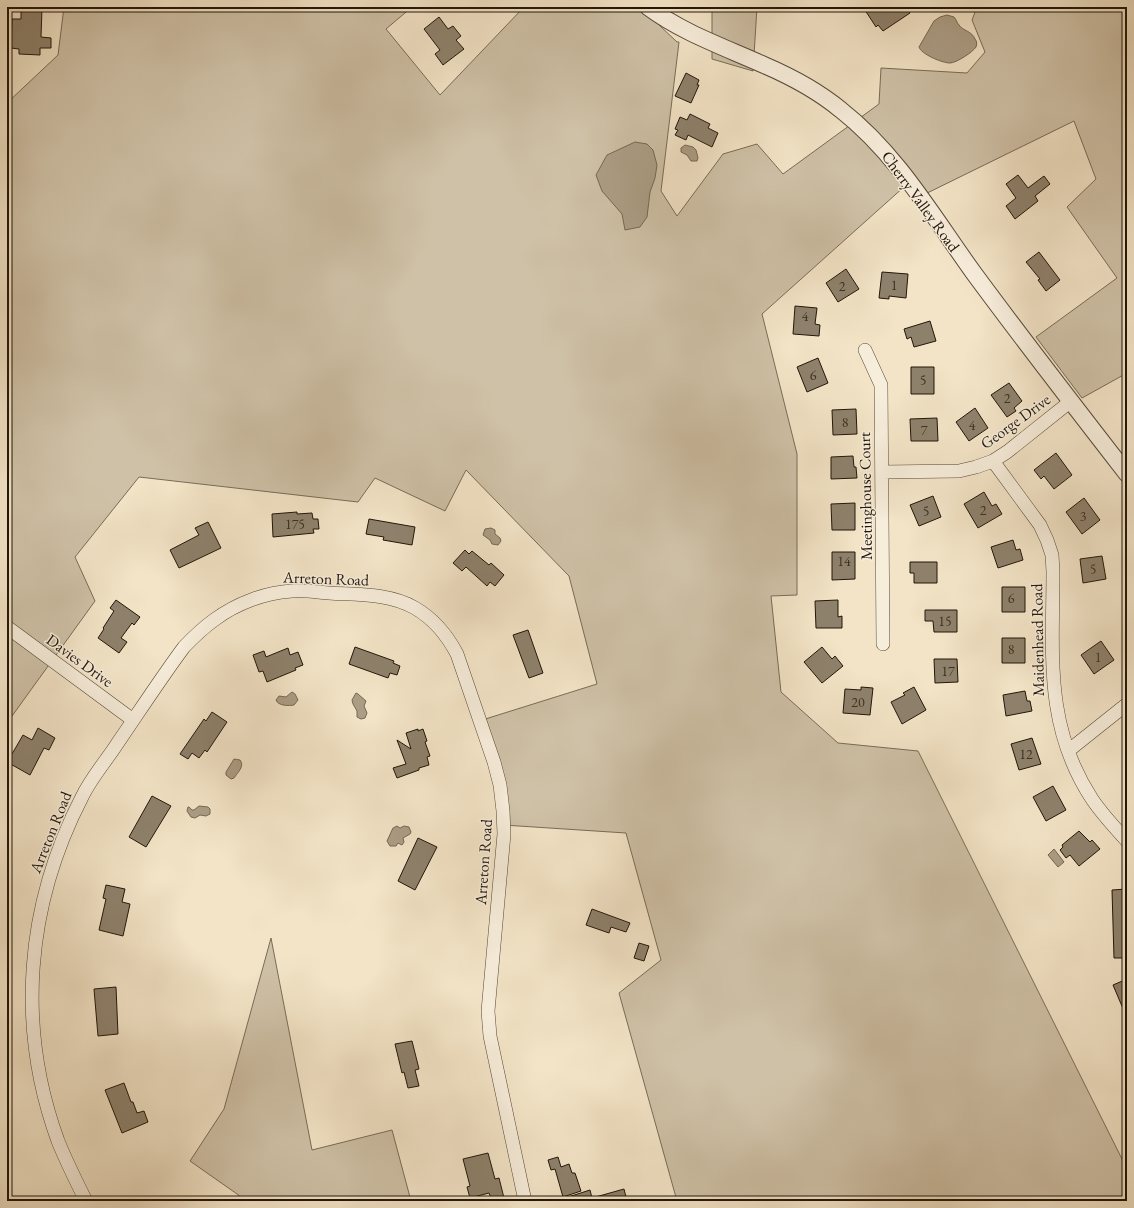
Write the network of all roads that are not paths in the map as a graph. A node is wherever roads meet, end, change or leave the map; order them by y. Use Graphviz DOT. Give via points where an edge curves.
graph roads {
  1 [pos="648,7"];
  2 [pos="865,350"];
  3 [pos="1072,401"];
  4 [pos="993,461"];
  5 [pos="882,472"];
  6 [pos="1127,474"];
  7 [pos="7,627"];
  8 [pos="884,644"];
  9 [pos="1127,704"];
  10 [pos="133,720"];
  11 [pos="1068,751"];
  12 [pos="1127,841"];
  13 [pos="86,1201"];
  14 [pos="525,1201"];
  1 -- 3 [label="street, Cherry Valley Road" via="691,34 764,64 806,86 835,105 864,129 904,173 988,292"];
  2 -- 5 [label="street, Meetinghouse Court" via="881,385"];
  3 -- 4 [label="street, George Drive"];
  3 -- 6 [label="street, Cherry Valley Road"];
  4 -- 5 [label="street, George Drive" via="959,471"];
  4 -- 11 [label="street, Maidenhead Road" via="1040,525 1052,555 1054,699"];
  5 -- 8 [label="street, Meetinghouse Court"];
  7 -- 10 [label="street, Davies Drive"];
  9 -- 11 [label="street"];
  10 -- 13 [label="street, Arreton Road" via="83,795 66,828 45,890 35,948 32,1013 42,1086 58,1141"];
  10 -- 14 [label="street, Arreton Road" via="175,659 199,631 218,616 252,600 294,591 381,596 414,607 439,626 457,654 500,784 504,834 488,1011 490,1036"];
  11 -- 12 [label="street, Maidenhead Road" via="1092,798"];
}
